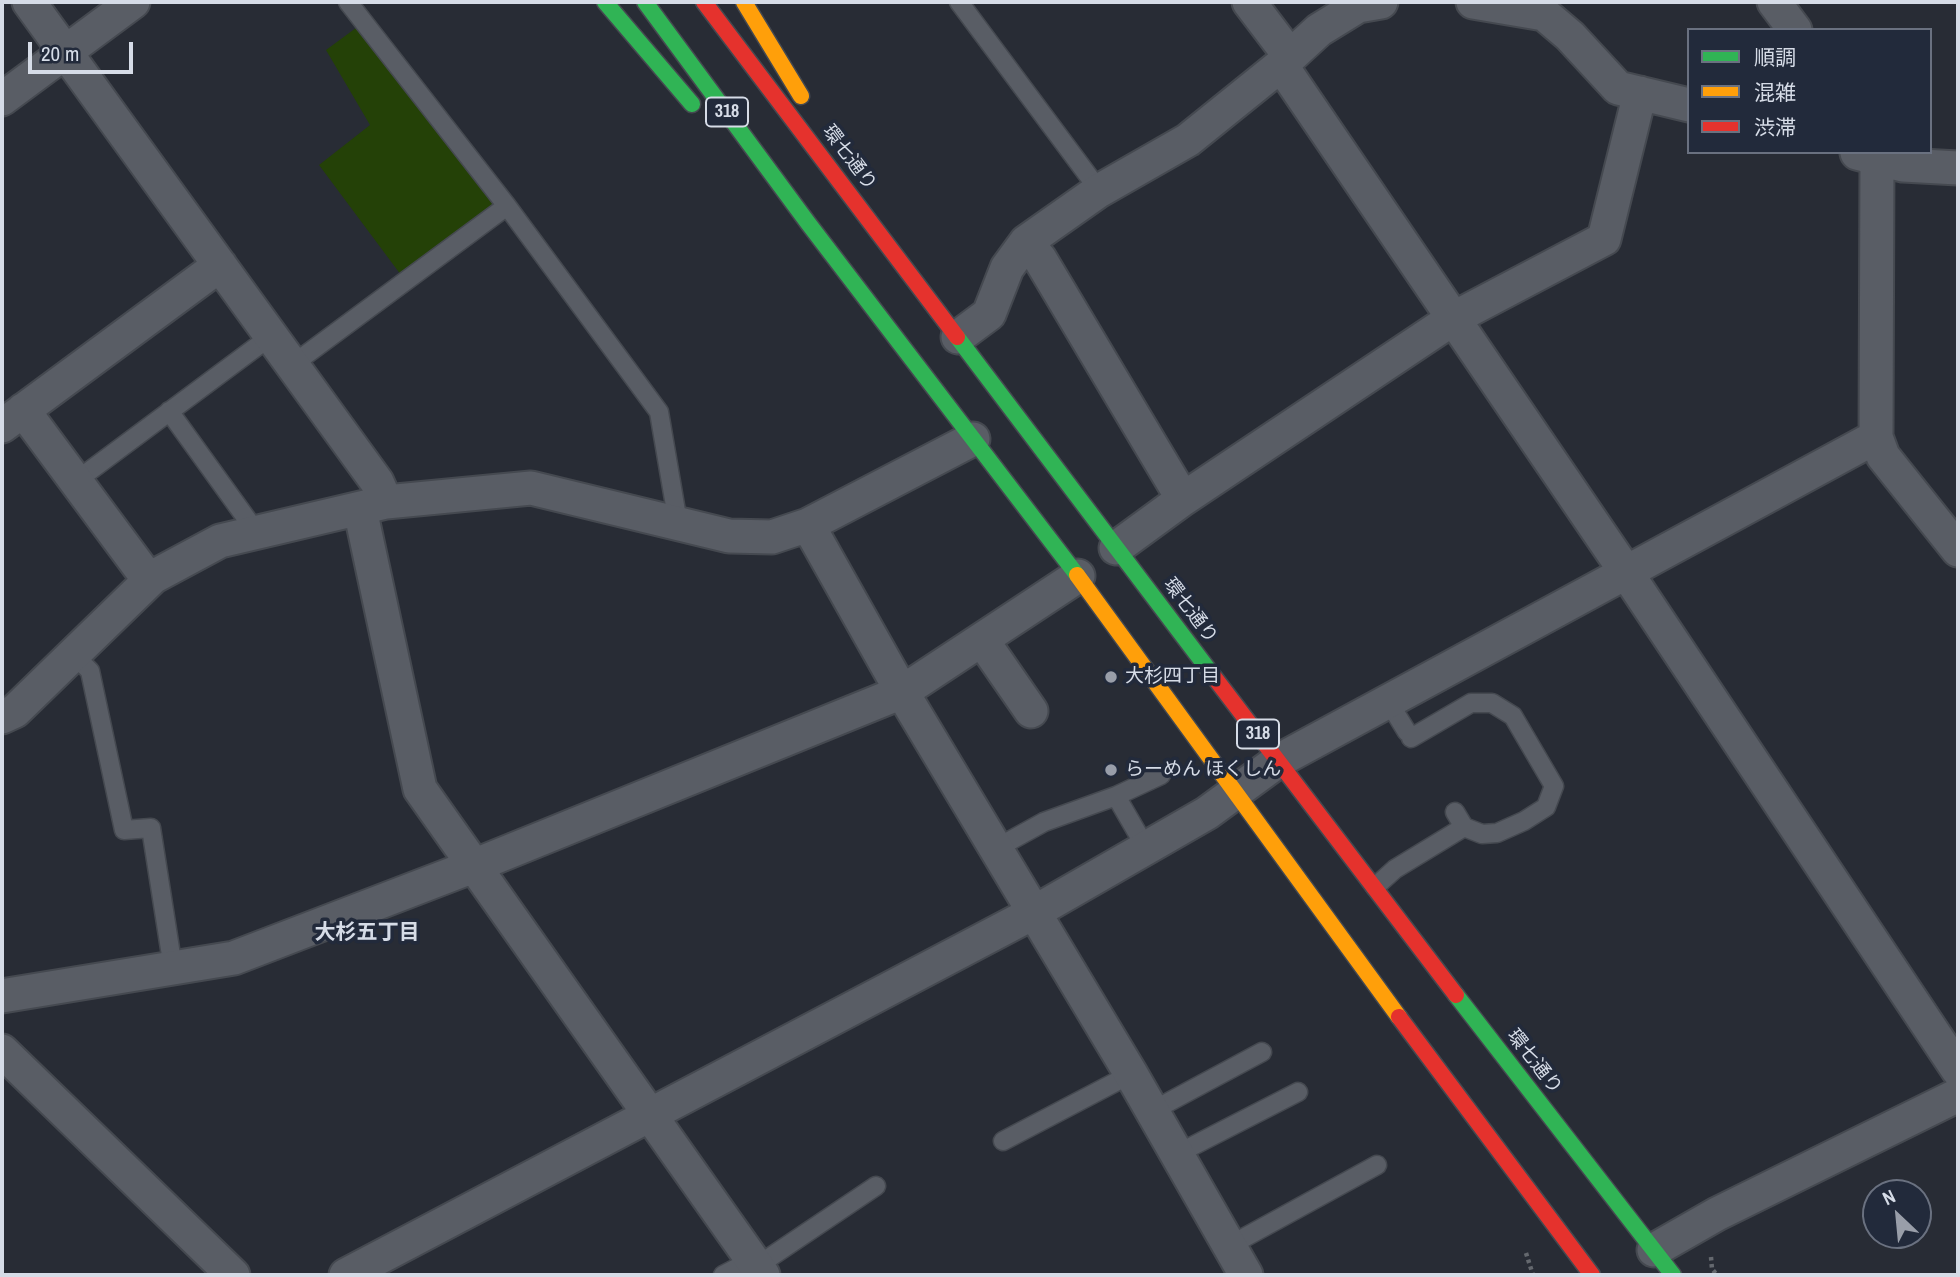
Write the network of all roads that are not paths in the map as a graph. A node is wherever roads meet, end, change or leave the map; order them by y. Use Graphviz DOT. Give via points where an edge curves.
graph roads {
  1 [pos="29,2"];
  2 [pos="133,2"];
  3 [pos="348,2"];
  4 [pos="605,2"];
  5 [pos="645,2"];
  6 [pos="704,2"];
  7 [pos="744,2"];
  8 [pos="959,2"];
  9 [pos="1250,2"];
  10 [pos="1381,2"];
  11 [pos="1473,2"];
  12 [pos="1774,2"];
  13 [pos="1794,28"];
  14 [pos="65,52"];
  15 [pos="1286,61"];
  16 [pos="1640,93"];
  17 [pos="2,99"];
  18 [pos="1687,105"];
  19 [pos="701,113"];
  20 [pos="734,150"];
  21 [pos="1870,154"];
  22 [pos="1958,168"];
  23 [pos="846,190"];
  24 [pos="1097,192"];
  25 [pos="508,206"];
  26 [pos="808,223"];
  27 [pos="1026,243"];
  28 [pos="220,265"];
  29 [pos="1454,318"];
  30 [pos="271,336"];
  31 [pos="958,337"];
  32 [pos="292,365"];
  33 [pos="169,411"];
  34 [pos="12,418"];
  35 [pos="1876,437"];
  36 [pos="973,439"];
  37 [pos="76,481"];
  38 [pos="1184,499"];
  39 [pos="373,506"];
  40 [pos="678,523"];
  41 [pos="808,526"];
  42 [pos="253,535"];
  43 [pos="1116,548"];
  44 [pos="1958,550"];
  45 [pos="1626,572"];
  46 [pos="1078,576"];
  47 [pos="149,580"];
  48 [pos="982,640"];
  49 [pos="73,654"];
  50 [pos="902,692"];
  51 [pos="1388,701"];
  52 [pos="1031,710"];
  53 [pos="2,717"];
  54 [pos="1278,761"];
  55 [pos="1161,775"];
  56 [pos="1236,791"];
  57 [pos="1116,796"];
  58 [pos="1146,848"];
  59 [pos="995,849"];
  60 [pos="475,865"];
  61 [pos="1375,887"];
  62 [pos="1033,913"];
  63 [pos="173,968"];
  64 [pos="2,996"];
  65 [pos="2,1051"];
  66 [pos="1262,1052"];
  67 [pos="1958,1070"];
  68 [pos="1131,1074"];
  69 [pos="1298,1092"];
  70 [pos="1958,1095"];
  71 [pos="1152,1111"];
  72 [pos="651,1114"];
  73 [pos="1003,1142"];
  74 [pos="1177,1154"];
  75 [pos="1377,1165"];
  76 [pos="876,1186"];
  77 [pos="1229,1246"];
  78 [pos="1663,1263"];
  79 [pos="758,1267"];
  80 [pos="233,1275"];
  81 [pos="346,1275"];
  82 [pos="723,1275"];
  83 [pos="1246,1275"];
  84 [pos="1591,1275"];
  1 -- 14 [label="street"];
  2 -- 14 [label="street"];
  3 -- 25 [label="lane"];
  4 -- 19 [label="main road"];
  5 -- 26 [label="main road, 318"];
  6 -- 23 [label="main road, 環七通り / 318"];
  7 -- 23 [label="main road" via="810,114"];
  8 -- 24 [label="lane"];
  9 -- 15 [label="street"];
  10 -- 15 [label="street" via="1358,6 1319,30"];
  11 -- 16 [label="street" via="1545,14 1618,88"];
  12 -- 13 [label="street"];
  14 -- 17 [label="street"];
  14 -- 28 [label="street"];
  15 -- 24 [label="street" via="1188,139"];
  15 -- 29 [label="street"];
  16 -- 18 [label="street"];
  16 -- 29 [label="street" via="1604,239"];
  20 -- 26 [label="main road"];
  21 -- 22 [label="street" via="1903,165"];
  21 -- 35 [label="street"];
  23 -- 31 [label="main road, 環七通り / 318"];
  24 -- 27 [label="street"];
  25 -- 32 [label="lane"];
  25 -- 40 [label="lane" via="659,412"];
  26 -- 36 [label="main road, 318"];
  27 -- 31 [label="street" via="1007,268 989,314"];
  27 -- 38 [label="street"];
  28 -- 30 [label="street"];
  28 -- 34 [label="street"];
  29 -- 38 [label="street"];
  29 -- 45 [label="street"];
  30 -- 32 [label="street"];
  30 -- 33 [label="lane"];
  31 -- 43 [label="main road, 環七通り / 318"];
  32 -- 39 [label="street" via="377,482"];
  33 -- 37 [label="lane"];
  33 -- 42 [label="lane" via="249,522"];
  34 -- 37 [label="street"];
  35 -- 44 [label="street" via="1883,456"];
  35 -- 45 [label="street"];
  36 -- 41 [label="street"];
  36 -- 46 [label="main road, 318"];
  37 -- 47 [label="street"];
  38 -- 43 [label="street"];
  39 -- 40 [label="street" via="531,488"];
  39 -- 42 [label="street"];
  39 -- 60 [label="street" via="420,789"];
  40 -- 41 [label="street" via="729,536 772,537"];
  41 -- 50 [label="street"];
  42 -- 47 [label="street" via="220,541"];
  43 -- 54 [label="main road, 環七通り / 318"];
  45 -- 51 [label="street"];
  45 -- 67 [label="street"];
  46 -- 48 [label="street"];
  46 -- 56 [label="main road, 318"];
  47 -- 49 [label="street"];
  48 -- 50 [label="street"];
  48 -- 52 [label="street"];
  49 -- 53 [label="street" via="15,711"];
  49 -- 63 [label="lane" via="90,671 124,830 151,828"];
  50 -- 59 [label="street"];
  50 -- 60 [label="street"];
  51 -- 54 [label="street"];
  51 -- 61 [label="lane" via="1409,735 1472,703 1492,703 1513,716 1554,786 1546,807 1497,833 1482,834 1459,819"];
  54 -- 56 [label="street"];
  54 -- 61 [label="main road, 環七通り / 318"];
  55 -- 57 [label="lane"];
  56 -- 58 [label="street"];
  56 -- 84 [label="main road, 318"];
  57 -- 58 [label="lane"];
  57 -- 59 [label="lane" via="1044,822"];
  58 -- 62 [label="street"];
  59 -- 62 [label="street"];
  60 -- 63 [label="street" via="234,958"];
  60 -- 72 [label="street"];
  61 -- 78 [label="main road, 環七通り / 318"];
  62 -- 68 [label="street"];
  62 -- 72 [label="street"];
  63 -- 64 [label="street"];
  65 -- 80 [label="street"];
  66 -- 71 [label="lane"];
  68 -- 71 [label="street"];
  68 -- 73 [label="lane"];
  69 -- 74 [label="lane"];
  70 -- 78 [label="street" via="1717,1214"];
  71 -- 74 [label="street"];
  72 -- 79 [label="street"];
  72 -- 81 [label="street"];
  74 -- 77 [label="street"];
  75 -- 77 [label="lane"];
  76 -- 79 [label="lane"];
  77 -- 83 [label="street"];
  79 -- 82 [label="lane"];
}
